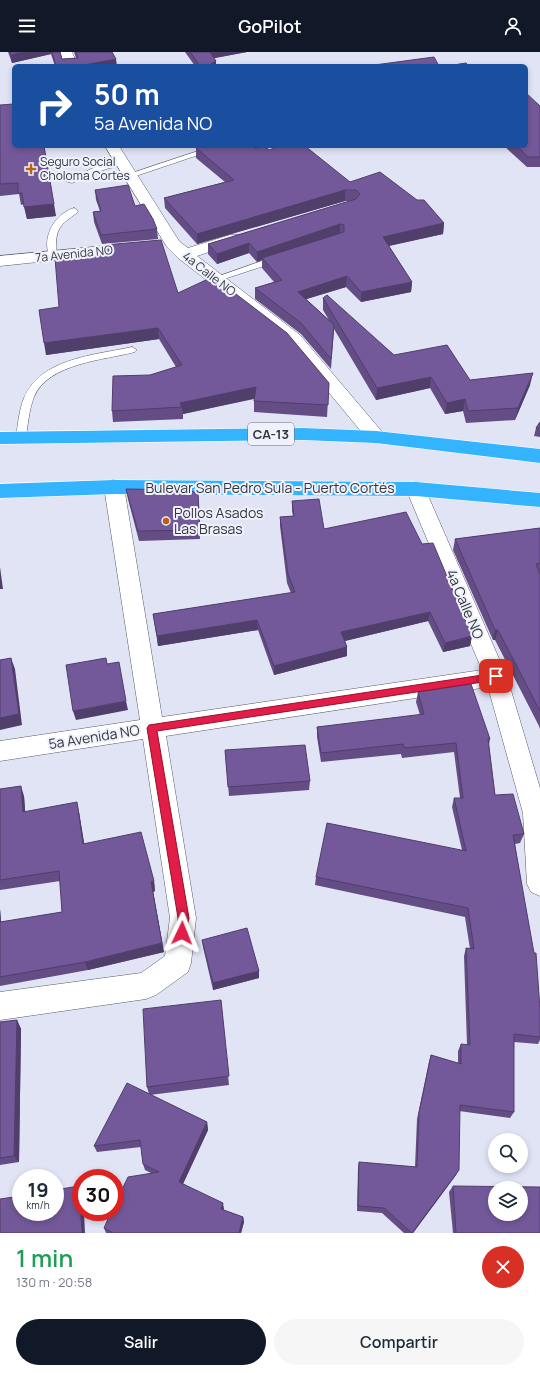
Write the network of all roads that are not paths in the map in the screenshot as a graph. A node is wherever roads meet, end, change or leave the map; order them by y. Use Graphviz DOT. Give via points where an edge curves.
graph roads {
  1 [pos="66,52"];
  2 [pos="70,64"];
  3 [pos="113,148"];
  4 [pos="213,148"];
  5 [pos="126,169"];
  6 [pos="70,181"];
  7 [pos="74,210"];
  8 [pos="252,233"];
  9 [pos="166,248"];
  10 [pos="53,256"];
  11 [pos="284,256"];
  12 [pos="0,261"];
  13 [pos="215,279"];
  14 [pos="132,350"];
  15 [pos="21,437"];
  16 [pos="376,437"];
  17 [pos="0,438"];
  18 [pos="540,456"];
  19 [pos="114,487"];
  20 [pos="416,489"];
  21 [pos="0,491"];
  22 [pos="540,500"];
  23 [pos="496,676"];
  24 [pos="152,728"];
  25 [pos="0,751"];
  26 [pos="538,813"];
  27 [pos="540,884"];
  28 [pos="0,1006"];
  1 -- 2 [label="street"];
  3 -- 5 [label="street, 4a Calle NO"];
  4 -- 5 [label="lane"];
  5 -- 6 [label="lane" via="103,167"];
  5 -- 9 [label="street, 4a Calle NO"];
  7 -- 10 [label="lane" via="58,221 52,229"];
  8 -- 9 [label="street, 7a Avenida NO"];
  9 -- 10 [label="street, 7a Avenida NO"];
  9 -- 13 [label="street, 4a Calle NO"];
  10 -- 12 [label="street, 7a Avenida NO"];
  11 -- 13 [label="lane"];
  13 -- 16 [label="street, 4a Calle NO" via="294,339"];
  14 -- 15 [label="lane" via="69,364 50,374 35,387 27,403"];
  15 -- 16 [label="highway, CA-13" via="303,434"];
  15 -- 17 [label="highway, CA-13"];
  16 -- 18 [label="highway, CA-13"];
  19 -- 20 [label="highway, Bulevar San Pedro Sula - Puerto Cortés"];
  19 -- 21 [label="highway, Bulevar San Pedro Sula - Puerto Cortés"];
  19 -- 24 [label="street"];
  20 -- 22 [label="highway, Bulevar San Pedro Sula - Puerto Cortés"];
  20 -- 23 [label="street, 4a Calle NO"];
  23 -- 24 [label="street, 5a Avenida NO"];
  23 -- 26 [label="street, 4a Calle NO"];
  24 -- 25 [label="street, 5a Avenida NO"];
  24 -- 28 [label="street" via="183,918 178,963 146,986"];
  26 -- 27 [label="street, 4a Calle NO"];
}
